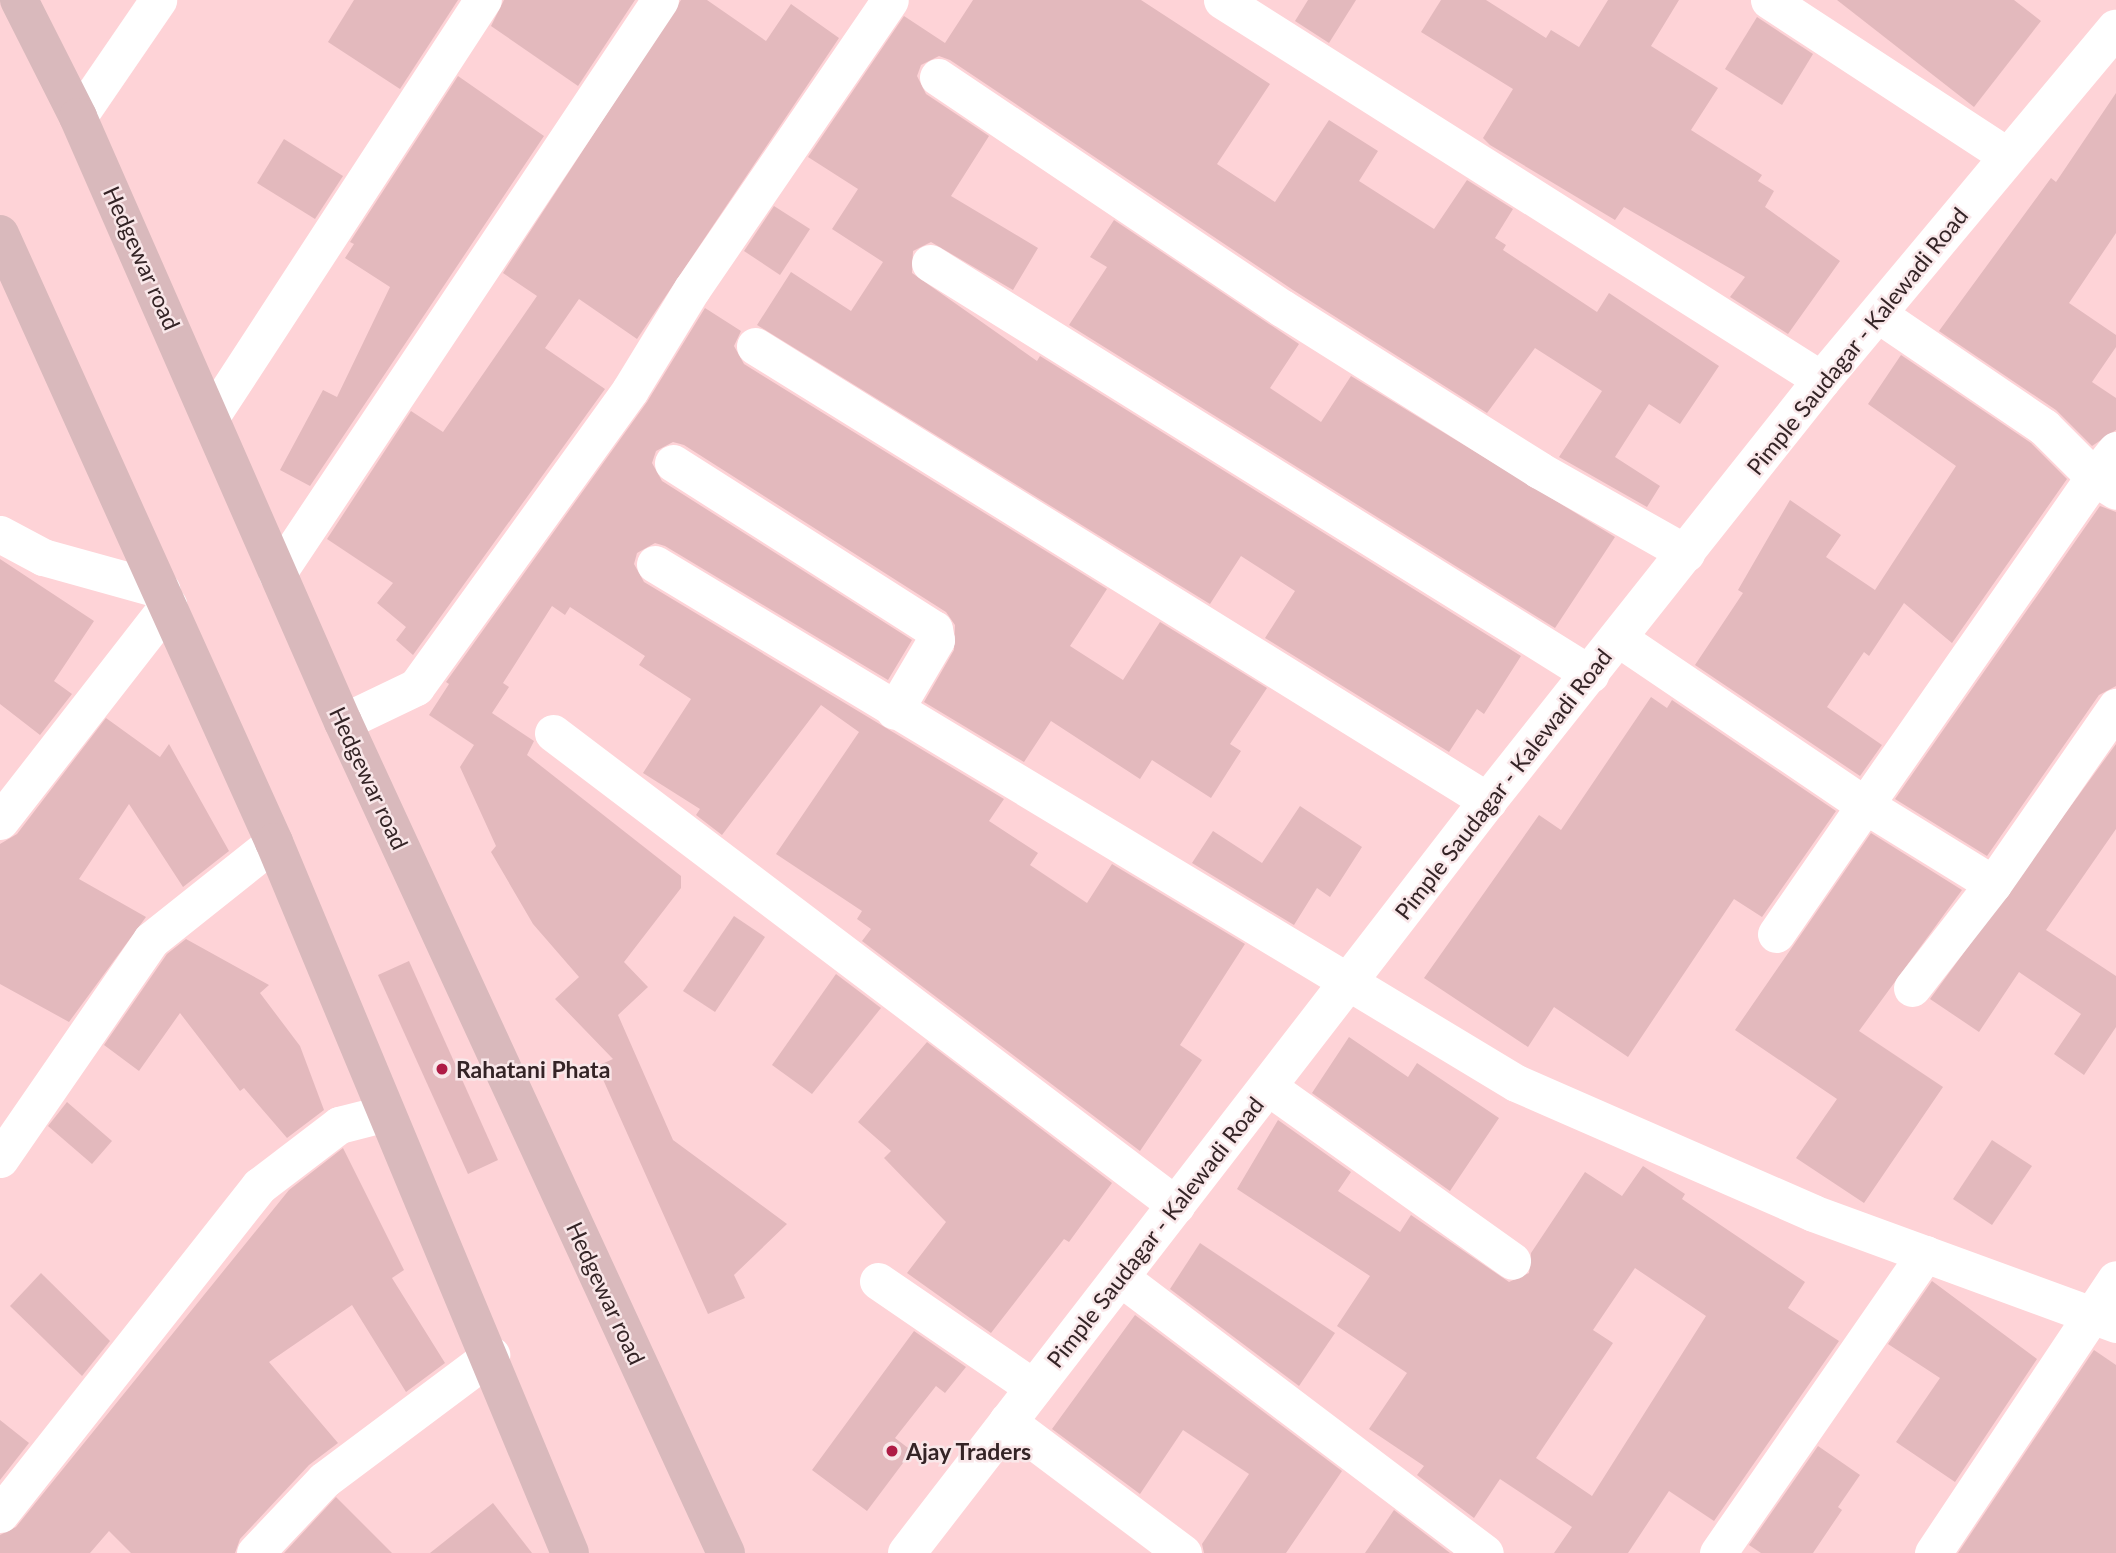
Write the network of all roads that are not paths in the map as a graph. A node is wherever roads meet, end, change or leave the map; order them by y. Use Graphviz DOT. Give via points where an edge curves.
graph roads {
  1 [pos="19,0"];
  2 [pos="158,0"];
  3 [pos="483,0"];
  4 [pos="660,0"];
  5 [pos="890,0"];
  6 [pos="1222,0"];
  7 [pos="1769,0"];
  8 [pos="2116,29"];
  9 [pos="938,77"];
  10 [pos="78,117"];
  11 [pos="2007,156"];
  12 [pos="0,234"];
  13 [pos="930,263"];
  14 [pos="1880,315"];
  15 [pos="755,346"];
  16 [pos="1822,380"];
  17 [pos="212,415"];
  18 [pos="673,463"];
  19 [pos="2109,473"];
  20 [pos="0,534"];
  21 [pos="1686,553"];
  22 [pos="655,564"];
  23 [pos="277,574"];
  24 [pos="165,598"];
  25 [pos="1618,638"];
  26 [pos="1590,674"];
  27 [pos="2116,707"];
  28 [pos="894,711"];
  29 [pos="342,722"];
  30 [pos="553,733"];
  31 [pos="1488,801"];
  32 [pos="1865,806"];
  33 [pos="0,821"];
  34 [pos="274,842"];
  35 [pos="1993,884"];
  36 [pos="1776,934"];
  37 [pos="1347,982"];
  38 [pos="1912,988"];
  39 [pos="1267,1087"];
  40 [pos="386,1113"];
  41 [pos="0,1158"];
  42 [pos="1176,1205"];
  43 [pos="1925,1254"];
  44 [pos="1512,1261"];
  45 [pos="1121,1278"];
  46 [pos="2116,1279"];
  47 [pos="878,1281"];
  48 [pos="2104,1320"];
  49 [pos="491,1355"];
  50 [pos="1034,1388"];
  51 [pos="1007,1421"];
  52 [pos="0,1514"];
  53 [pos="1173,1550"];
  54 [pos="255,1553"];
  55 [pos="570,1553"];
  56 [pos="726,1553"];
  57 [pos="907,1553"];
  58 [pos="1485,1553"];
  59 [pos="1717,1553"];
  60 [pos="1933,1553"];
  1 -- 10 [label="main road, Hedgewar road"];
  2 -- 10 [label="street"];
  3 -- 17 [label="street"];
  4 -- 23 [label="street"];
  5 -- 29 [label="street" via="692,289 629,390 416,687"];
  6 -- 16 [label="street"];
  7 -- 11 [label="street"];
  8 -- 11 [label="main road, Pimple Saudagar - Kalewadi Road"];
  9 -- 21 [label="street" via="1282,308 1539,470"];
  10 -- 17 [label="main road, Hedgewar road"];
  11 -- 14 [label="main road, Pimple Saudagar - Kalewadi Road"];
  12 -- 24 [label="main road"];
  13 -- 26 [label="street"];
  14 -- 16 [label="main road, Pimple Saudagar - Kalewadi Road"];
  14 -- 19 [label="street"];
  15 -- 31 [label="street"];
  16 -- 21 [label="main road, Pimple Saudagar - Kalewadi Road"];
  17 -- 23 [label="main road, Hedgewar road"];
  18 -- 28 [label="street" via="934,629 936,640"];
  19 -- 32 [label="street"];
  20 -- 24 [label="street" via="43,557"];
  21 -- 25 [label="main road, Pimple Saudagar - Kalewadi Road"];
  22 -- 28 [label="street"];
  23 -- 29 [label="main road, Hedgewar road"];
  24 -- 33 [label="street"];
  24 -- 34 [label="main road"];
  25 -- 26 [label="main road, Pimple Saudagar - Kalewadi Road"];
  25 -- 32 [label="street"];
  26 -- 31 [label="main road, Pimple Saudagar - Kalewadi Road"];
  27 -- 35 [label="street"];
  28 -- 37 [label="street"];
  29 -- 56 [label="main road, Hedgewar road"];
  30 -- 42 [label="street"];
  31 -- 37 [label="main road, Pimple Saudagar - Kalewadi Road"];
  32 -- 35 [label="street"];
  32 -- 36 [label="street"];
  34 -- 40 [label="main road"];
  34 -- 41 [label="street" via="151,940"];
  35 -- 38 [label="street"];
  37 -- 39 [label="main road, Pimple Saudagar - Kalewadi Road"];
  37 -- 43 [label="street" via="1516,1083 1813,1213"];
  39 -- 42 [label="main road, Pimple Saudagar - Kalewadi Road"];
  39 -- 44 [label="street"];
  40 -- 49 [label="main road"];
  40 -- 52 [label="street" via="339,1125 259,1186"];
  42 -- 45 [label="main road, Pimple Saudagar - Kalewadi Road"];
  43 -- 48 [label="street"];
  43 -- 59 [label="street"];
  45 -- 50 [label="main road, Pimple Saudagar - Kalewadi Road"];
  45 -- 58 [label="street"];
  46 -- 48 [label="street"];
  47 -- 50 [label="street"];
  48 -- 60 [label="street"];
  49 -- 54 [label="street" via="324,1480"];
  49 -- 55 [label="main road"];
  50 -- 51 [label="main road, Pimple Saudagar - Kalewadi Road"];
  51 -- 53 [label="street"];
  51 -- 57 [label="main road, Pimple Saudagar - Kalewadi Road"];
}
